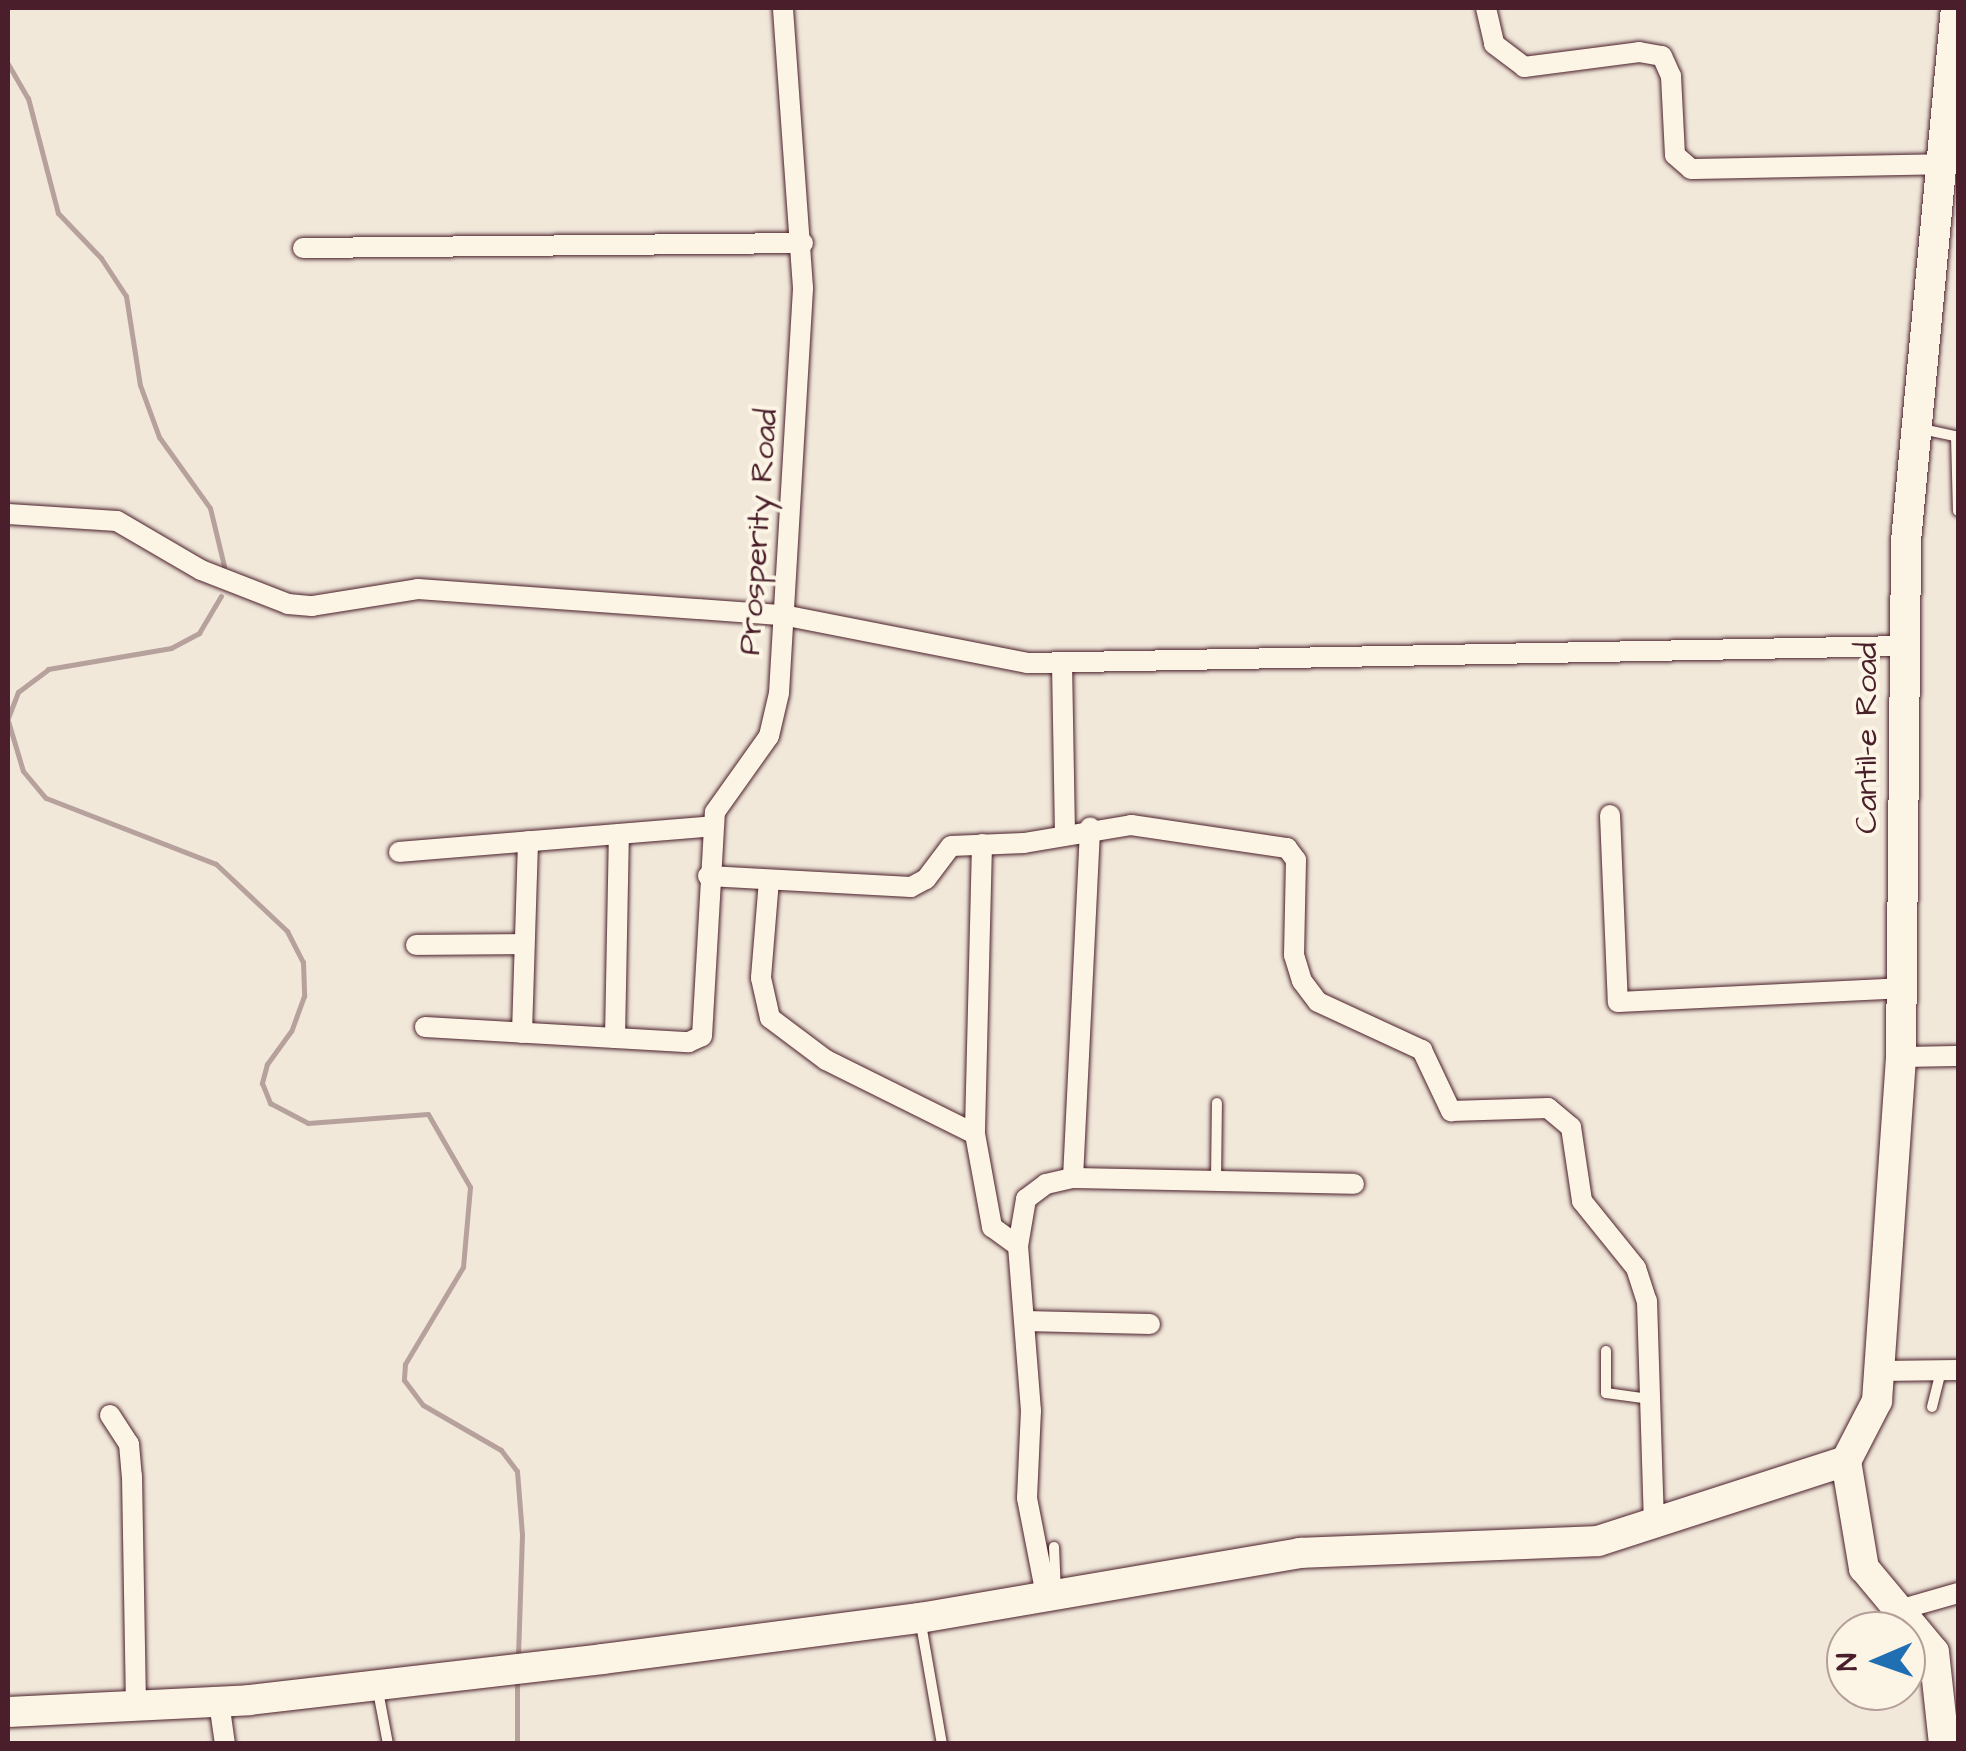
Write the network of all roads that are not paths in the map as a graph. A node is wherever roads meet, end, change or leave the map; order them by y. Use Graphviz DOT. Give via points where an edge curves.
graph roads {
  1 [pos="783,8"];
  2 [pos="1486,8"];
  3 [pos="1956,8"];
  4 [pos="1953,112"];
  5 [pos="1943,164"];
  6 [pos="803,242"];
  7 [pos="303,248"];
  8 [pos="1916,428"];
  9 [pos="1958,511"];
  10 [pos="8,514"];
  11 [pos="783,615"];
  12 [pos="1902,646"];
  13 [pos="1062,663"];
  14 [pos="1610,815"];
  15 [pos="712,826"];
  16 [pos="1090,826"];
  17 [pos="1065,831"];
  18 [pos="618,834"];
  19 [pos="528,842"];
  20 [pos="982,844"];
  21 [pos="400,852"];
  22 [pos="708,876"];
  23 [pos="769,880"];
  24 [pos="524,944"];
  25 [pos="416,945"];
  26 [pos="1902,988"];
  27 [pos="424,1027"];
  28 [pos="522,1033"];
  29 [pos="616,1038"];
  30 [pos="1958,1056"];
  31 [pos="1901,1057"];
  32 [pos="1217,1103"];
  33 [pos="976,1134"];
  34 [pos="1073,1178"];
  35 [pos="1216,1181"];
  36 [pos="1354,1184"];
  37 [pos="1018,1246"];
  38 [pos="1025,1320"];
  39 [pos="1150,1324"];
  40 [pos="1606,1350"];
  41 [pos="1950,1370"];
  42 [pos="1879,1371"];
  43 [pos="1649,1400"];
  44 [pos="1932,1407"];
  45 [pos="110,1414"];
  46 [pos="1846,1461"];
  47 [pos="1654,1527"];
  48 [pos="1054,1547"];
  49 [pos="1051,1594"];
  50 [pos="1958,1594"];
  51 [pos="1895,1610"];
  52 [pos="920,1618"];
  53 [pos="377,1684"];
  54 [pos="219,1702"];
  55 [pos="136,1706"];
  56 [pos="8,1712"];
  57 [pos="225,1744"];
  58 [pos="388,1744"];
  59 [pos="942,1744"];
  60 [pos="1944,1744"];
  1 -- 6 [label="street, Prosperity Road"];
  2 -- 5 [label="street" via="1494,44 1524,67 1639,52 1662,56 1671,76 1675,154 1692,169"];
  3 -- 4 [label="street, Cantil-e Road"];
  4 -- 5 [label="street, Cantil-e Road"];
  5 -- 8 [label="street, Cantil-e Road"];
  6 -- 7 [label="street"];
  6 -- 11 [label="street, Prosperity Road"];
  8 -- 9 [label="lane" via="1956,436"];
  8 -- 12 [label="street, Cantil-e Road"];
  10 -- 11 [label="street" via="117,521 200,570 288,604 418,589"];
  11 -- 13 [label="street" via="962,655"];
  11 -- 15 [label="street, Prosperity Road" via="770,736 722,793"];
  12 -- 13 [label="street"];
  12 -- 26 [label="street, Cantil-e Road"];
  13 -- 17 [label="street"];
  14 -- 26 [label="street" via="1618,1002"];
  15 -- 18 [label="street"];
  15 -- 22 [label="street, Prosperity Road"];
  16 -- 17 [label="street"];
  16 -- 34 [label="street"];
  16 -- 43 [label="street" via="1169,826 1287,848 1296,860 1294,955 1318,1002 1422,1050 1445,1104 1460,1115 1548,1108 1565,1117 1582,1200 1636,1268 1644,1291"];
  17 -- 20 [label="street"];
  18 -- 19 [label="street"];
  18 -- 29 [label="street"];
  19 -- 21 [label="street"];
  19 -- 24 [label="street"];
  20 -- 23 [label="street" via="952,846 911,887"];
  20 -- 33 [label="street"];
  22 -- 23 [label="street"];
  22 -- 29 [label="street, Prosperity Road" via="700,1040"];
  23 -- 33 [label="street" via="761,978 770,1018 826,1060"];
  24 -- 25 [label="street"];
  24 -- 28 [label="street"];
  26 -- 31 [label="street, Cantil-e Road"];
  27 -- 28 [label="street"];
  28 -- 29 [label="street"];
  30 -- 31 [label="street"];
  31 -- 42 [label="street, Cantil-e Road"];
  32 -- 35 [label="lane"];
  33 -- 37 [label="street" via="992,1226"];
  34 -- 35 [label="street"];
  34 -- 37 [label="street" via="1046,1184 1026,1199"];
  35 -- 36 [label="street"];
  37 -- 38 [label="street"];
  38 -- 39 [label="street"];
  38 -- 49 [label="street" via="1027,1498"];
  40 -- 43 [label="lane" via="1606,1394"];
  41 -- 42 [label="street"];
  41 -- 44 [label="lane"];
  42 -- 46 [label="street, Cantil-e Road" via="1872,1420"];
  43 -- 47 [label="street"];
  45 -- 55 [label="street" via="128,1444 132,1476"];
  46 -- 47 [label="street" via="1731,1494"];
  46 -- 51 [label="street" via="1856,1549"];
  47 -- 49 [label="street" via="1598,1541 1522,1548 1300,1553"];
  48 -- 49 [label="lane"];
  49 -- 52 [label="street"];
  50 -- 51 [label="street"];
  51 -- 60 [label="street" via="1934,1652"];
  52 -- 53 [label="street"];
  52 -- 59 [label="lane"];
  53 -- 54 [label="street"];
  53 -- 58 [label="lane"];
  54 -- 55 [label="street"];
  54 -- 57 [label="street"];
  55 -- 56 [label="street"];
}
